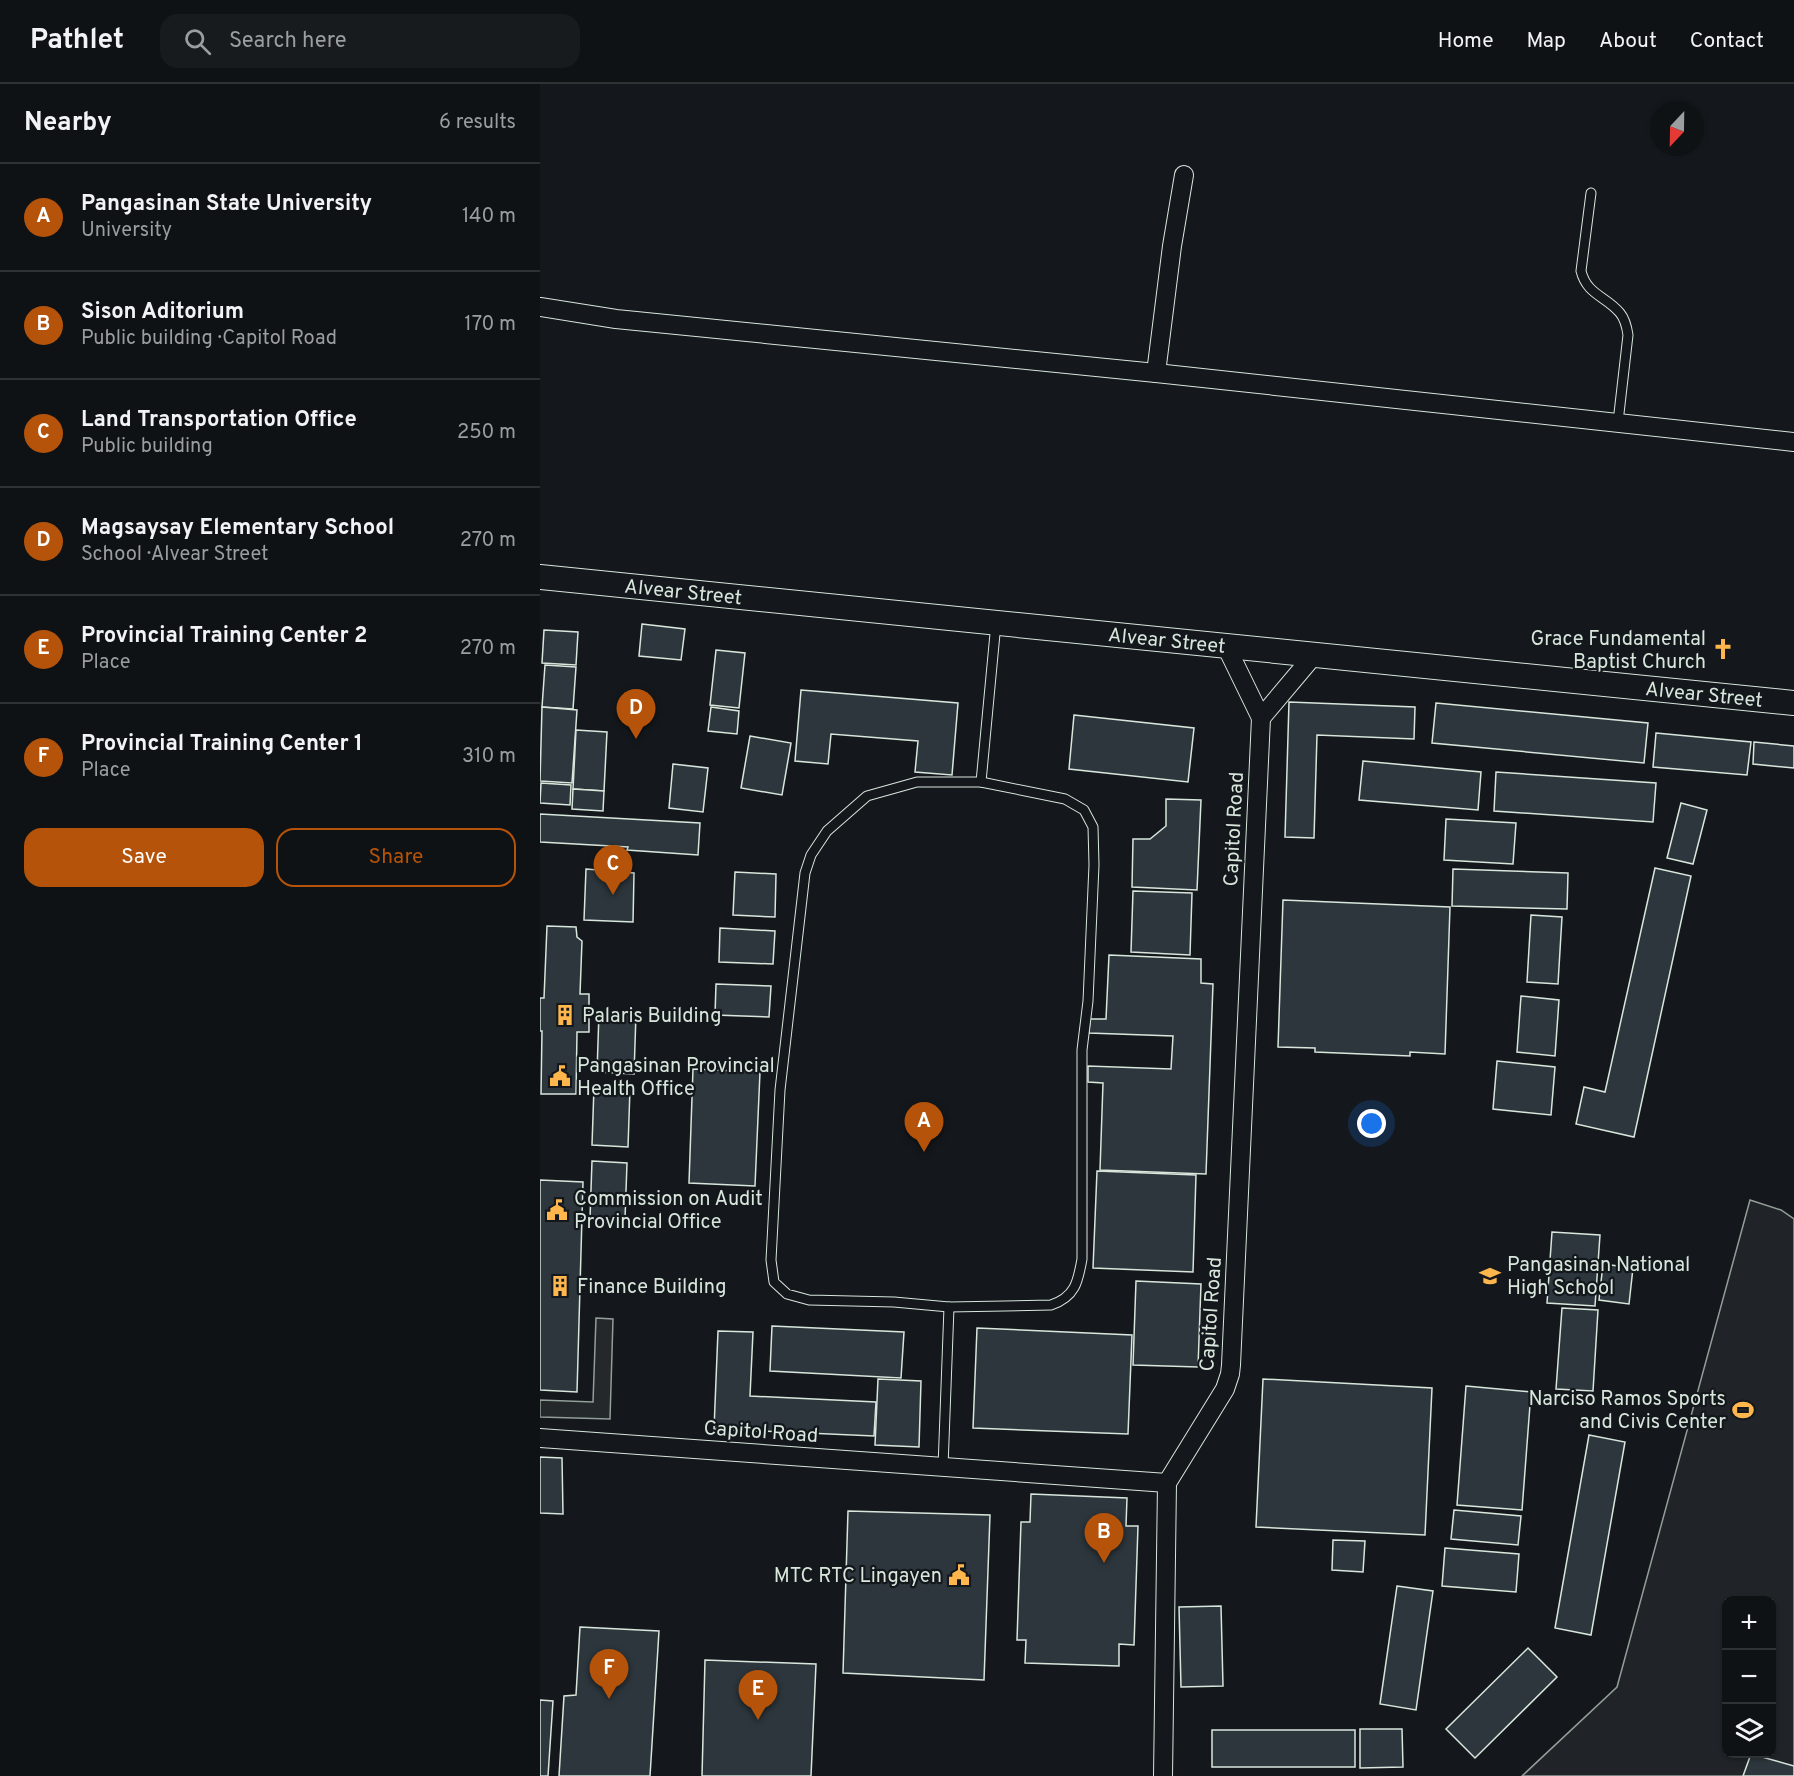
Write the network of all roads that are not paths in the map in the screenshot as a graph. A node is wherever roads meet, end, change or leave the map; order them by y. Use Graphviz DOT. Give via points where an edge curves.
graph roads {
  1 [pos="1184,175"];
  2 [pos="1591,194"];
  3 [pos="540,307"];
  4 [pos="1156,373"];
  5 [pos="1618,422"];
  6 [pos="1794,442"];
  7 [pos="540,578"];
  8 [pos="996,623"];
  9 [pos="1226,646"];
  10 [pos="1314,655"];
  11 [pos="1794,703"];
  12 [pos="1261,718"];
  13 [pos="981,782"];
  14 [pos="949,1307"];
  15 [pos="540,1438"];
  16 [pos="943,1467"];
  17 [pos="1167,1483"];
  18 [pos="1163,1776"];
  1 -- 4 [label="street"];
  2 -- 5 [label="lane" via="1581,270 1593,293 1619,312 1628,335"];
  3 -- 4 [label="street" via="616,319"];
  4 -- 5 [label="street"];
  5 -- 6 [label="street"];
  7 -- 8 [label="street, Alvear Street"];
  8 -- 9 [label="street, Alvear Street"];
  8 -- 13 [label="lane"];
  9 -- 10 [label="street, Alvear Street"];
  9 -- 12 [label="street, Capitol Road"];
  10 -- 11 [label="street, Alvear Street"];
  10 -- 12 [label="street"];
  12 -- 17 [label="street, Capitol Road" via="1230,1374"];
  13 -- 14 [label="lane" via="1065,799 1084,810 1093,827 1088,1001 1082,1050 1082,1259 1078,1283 1064,1301 1051,1305"];
  13 -- 14 [label="lane" via="916,782 867,796 827,831 811,855 805,873 780,1090 771,1260 774,1282 787,1294 809,1300"];
  14 -- 16 [label="lane"];
  15 -- 16 [label="street, Capitol Road"];
  16 -- 17 [label="street, Capitol Road"];
  17 -- 18 [label="street"];
}
